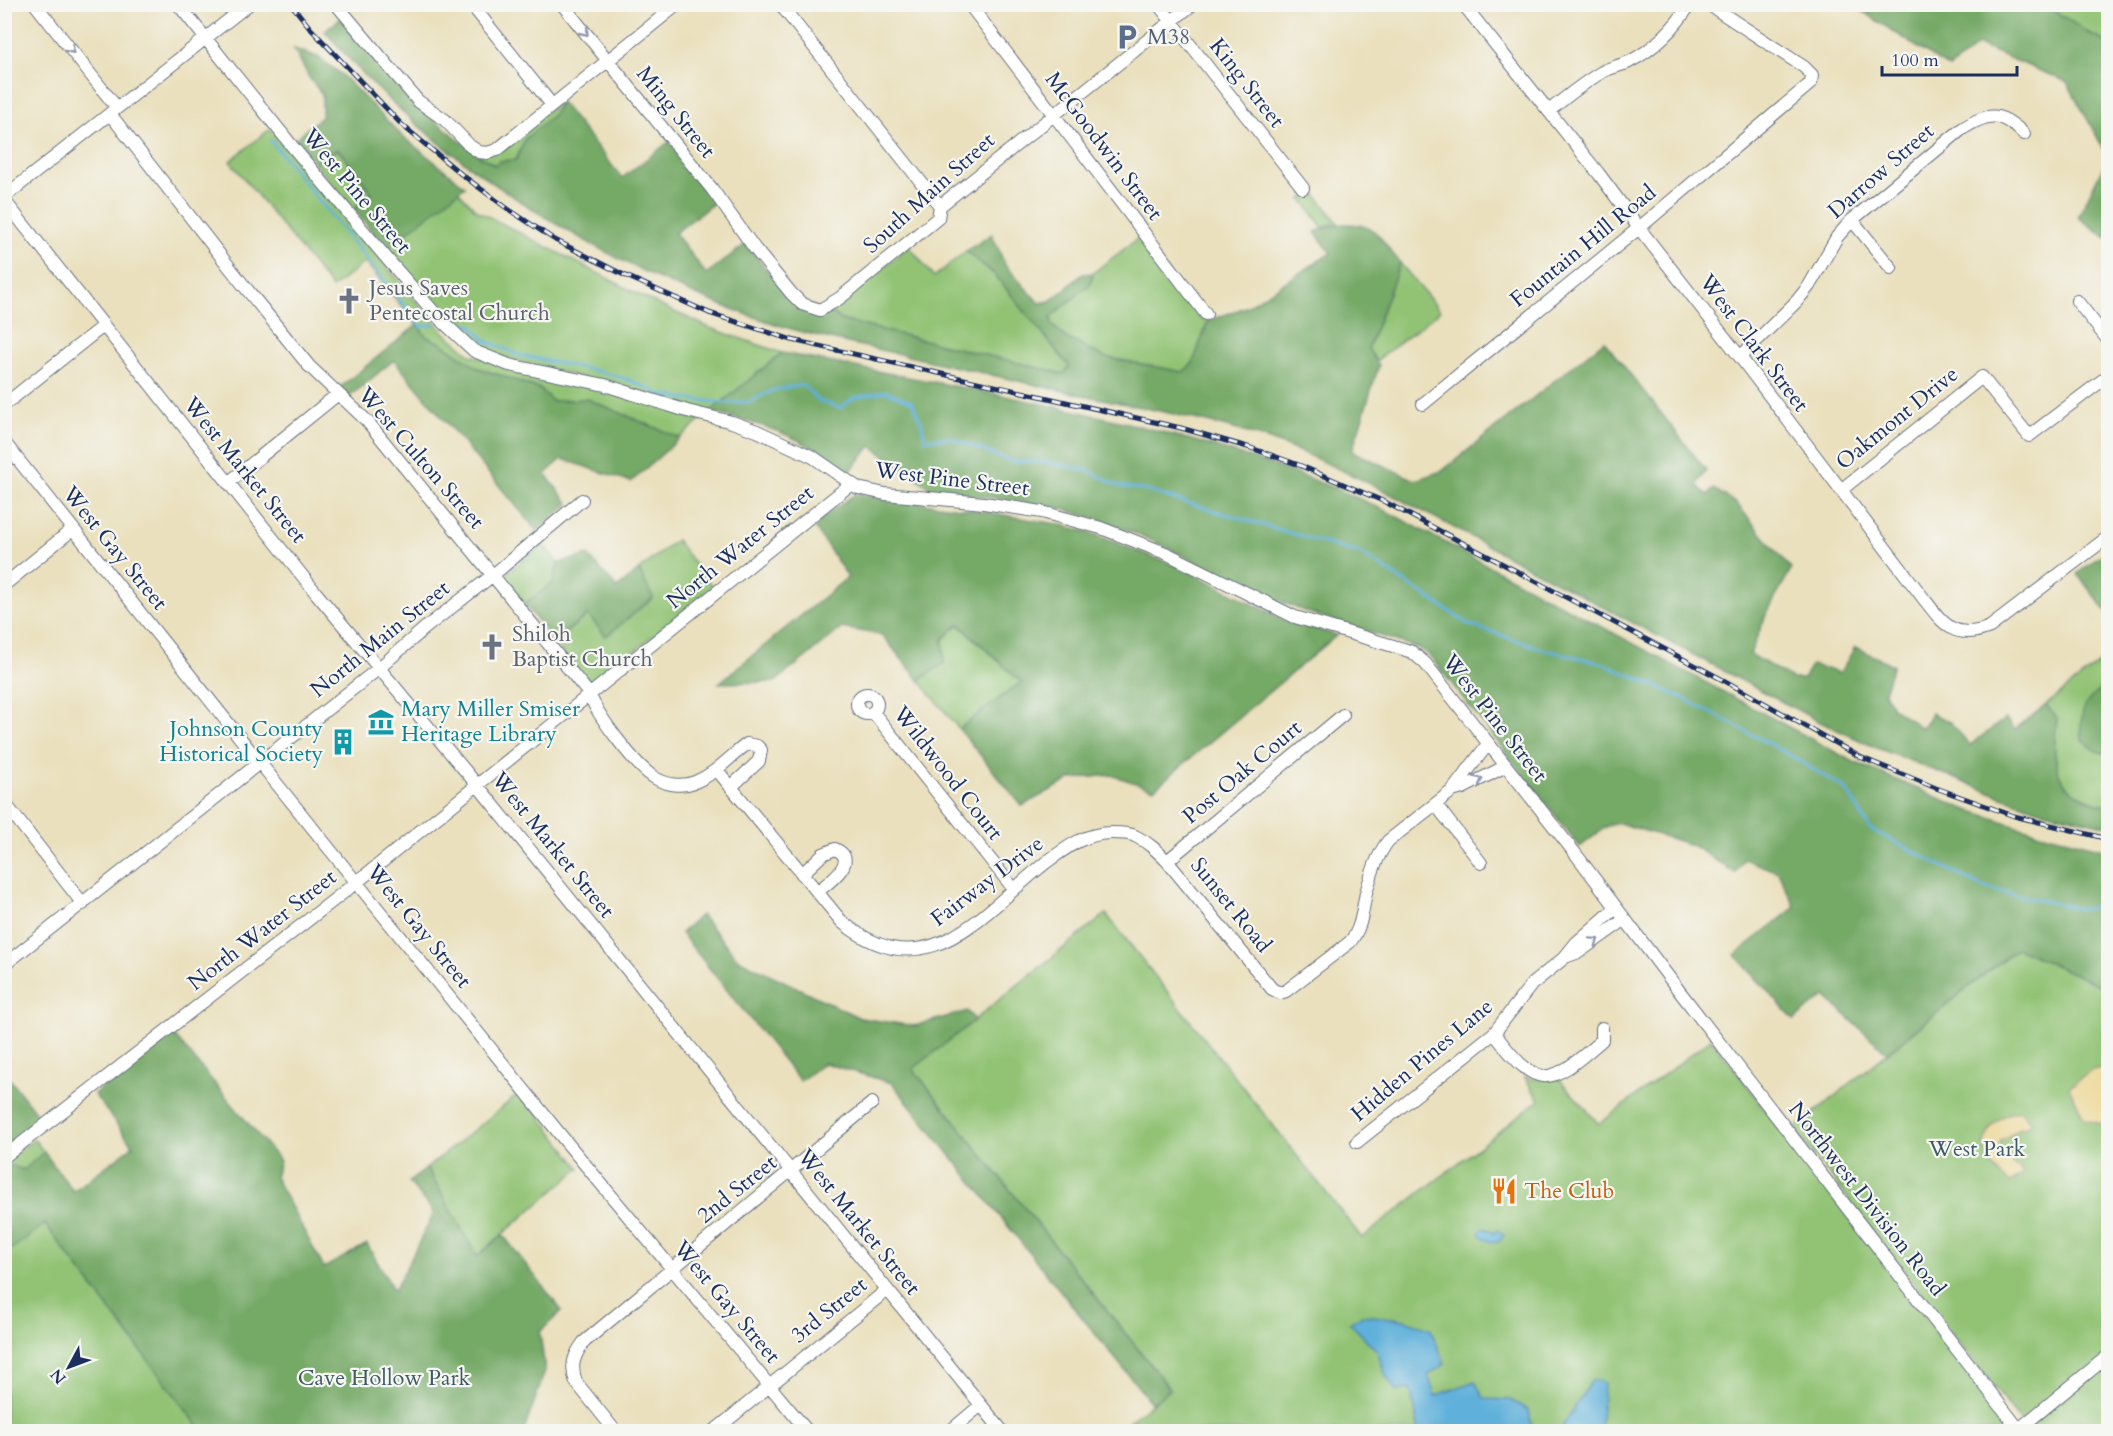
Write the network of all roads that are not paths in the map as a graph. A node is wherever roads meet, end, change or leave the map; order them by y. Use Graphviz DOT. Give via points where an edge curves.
graph roads {
  1 [pos="35,4"];
  2 [pos="178,4"];
  3 [pos="249,4"];
  4 [pos="336,4"];
  5 [pos="471,4"];
  6 [pos="562,4"];
  7 [pos="678,4"];
  8 [pos="780,4"];
  9 [pos="969,4"];
  10 [pos="1158,4"];
  11 [pos="1193,4"];
  12 [pos="1463,4"];
  13 [pos="1690,4"];
  14 [pos="1708,4"];
  15 [pos="1172,22"];
  16 [pos="207,39"];
  17 [pos="607,60"];
  18 [pos="552,105"];
  19 [pos="114,111"];
  20 [pos="1549,111"];
  21 [pos="1053,114"];
  22 [pos="2024,134"];
  23 [pos="1303,188"];
  24 [pos="4,198"];
  25 [pos="940,206"];
  26 [pos="1852,220"];
  27 [pos="1639,228"];
  28 [pos="754,249"];
  29 [pos="1891,268"];
  30 [pos="2077,301"];
  31 [pos="1206,314"];
  32 [pos="103,326"];
  33 [pos="2109,340"];
  34 [pos="1740,357"];
  35 [pos="2109,376"];
  36 [pos="338,394"];
  37 [pos="1423,404"];
  38 [pos="4,405"];
  39 [pos="4,442"];
  40 [pos="228,483"];
  41 [pos="851,484"];
  42 [pos="1841,490"];
  43 [pos="582,500"];
  44 [pos="73,529"];
  45 [pos="2109,537"];
  46 [pos="493,575"];
  47 [pos="4,585"];
  48 [pos="378,669"];
  49 [pos="590,695"];
  50 [pos="873,712"];
  51 [pos="1343,715"];
  52 [pos="1488,744"];
  53 [pos="260,764"];
  54 [pos="1506,766"];
  55 [pos="717,770"];
  56 [pos="478,786"];
  57 [pos="731,787"];
  58 [pos="1452,791"];
  59 [pos="4,802"];
  60 [pos="1436,805"];
  61 [pos="1167,861"];
  62 [pos="1481,863"];
  63 [pos="802,874"];
  64 [pos="357,882"];
  65 [pos="1013,888"];
  66 [pos="817,892"];
  67 [pos="83,904"];
  68 [pos="1616,908"];
  69 [pos="1624,920"];
  70 [pos="1564,958"];
  71 [pos="4,965"];
  72 [pos="1680,992"];
  73 [pos="1602,1028"];
  74 [pos="1494,1033"];
  75 [pos="872,1103"];
  76 [pos="1357,1142"];
  77 [pos="4,1157"];
  78 [pos="791,1172"];
  79 [pos="672,1270"];
  80 [pos="887,1290"];
  81 [pos="2109,1356"];
  82 [pos="771,1385"];
  83 [pos="981,1405"];
  84 [pos="2020,1430"];
  85 [pos="616,1431"];
  86 [pos="713,1431"];
  87 [pos="808,1431"];
  88 [pos="949,1431"];
  89 [pos="1003,1431"];
  1 -- 19 [label="street, West Culton Street, one-way"];
  2 -- 16 [label="street, West Pine Street"];
  3 -- 16 [label="street"];
  4 -- 18 [label="street" via="418,101 479,152 497,150"];
  5 -- 18 [label="street"];
  6 -- 17 [label="street, Ming Street, one-way"];
  7 -- 17 [label="street"];
  8 -- 25 [label="street"];
  9 -- 21 [label="street, McGoodwin Street"];
  10 -- 15 [label="street, King Street"];
  11 -- 15 [label="street, South Main Street"];
  12 -- 20 [label="street, West Clark Street"];
  13 -- 20 [label="street" via="1647,51 1605,70"];
  14 -- 27 [label="street, Fountain Hill Road" via="1804,67 1812,75 1811,83"];
  15 -- 21 [label="street, South Main Street"];
  15 -- 23 [label="street, King Street"];
  16 -- 19 [label="street"];
  16 -- 41 [label="street, West Pine Street" via="389,261 474,351 509,364 605,385 757,430 813,457"];
  17 -- 18 [label="street"];
  17 -- 28 [label="street, Ming Street" via="712,189"];
  19 -- 24 [label="street"];
  19 -- 36 [label="street, West Culton Street" via="261,308"];
  20 -- 27 [label="street, West Clark Street"];
  21 -- 25 [label="street, South Main Street"];
  21 -- 31 [label="street, McGoodwin Street"];
  22 -- 26 [label="street, Darrow Street" via="1999,116 1973,122"];
  24 -- 32 [label="street, West Market Street"];
  25 -- 28 [label="street, South Main Street" via="938,218 840,298 820,309 802,304"];
  26 -- 29 [label="street"];
  26 -- 34 [label="street, Darrow Street" via="1796,302"];
  27 -- 34 [label="street, West Clark Street"];
  27 -- 37 [label="street, Fountain Hill Road"];
  30 -- 33 [label="street"];
  32 -- 38 [label="street"];
  32 -- 40 [label="street, West Market Street"];
  34 -- 42 [label="street, West Clark Street"];
  35 -- 42 [label="street, Oakmont Drive" via="2029,436 1982,377"];
  36 -- 40 [label="street"];
  36 -- 46 [label="street, West Culton Street" via="359,413"];
  39 -- 44 [label="street, West Gay Street"];
  40 -- 48 [label="street, West Market Street"];
  41 -- 49 [label="street, North Water Street"];
  41 -- 52 [label="street, West Pine Street" via="885,494 1042,512 1101,528 1168,554 1295,617 1412,652 1425,663"];
  42 -- 45 [label="street, West Clark Street" via="1938,617 1953,630 1970,633 1990,627"];
  43 -- 46 [label="street, North Main Street"];
  44 -- 47 [label="street"];
  44 -- 53 [label="street, West Gay Street"];
  46 -- 48 [label="street, North Main Street"];
  46 -- 49 [label="street, West Culton Street"];
  48 -- 53 [label="street, North Main Street"];
  48 -- 56 [label="street, West Market Street"];
  49 -- 55 [label="street, West Culton Street" via="594,707 653,777 677,785 693,783"];
  49 -- 56 [label="street, North Water Street"];
  50 -- 65 [label="street, Wildwood Court"];
  51 -- 61 [label="street, Post Oak Court"];
  52 -- 54 [label="street, West Pine Street"];
  52 -- 58 [label="street"];
  53 -- 64 [label="street, West Gay Street"];
  53 -- 67 [label="street, North Main Street"];
  58 -- 54 [label="street, one-way"];
  54 -- 68 [label="street, West Pine Street"];
  55 -- 57 [label="street, Fairway Drive"];
  55 -- 57 [label="street, West Culton Street" via="747,744 761,750 759,761"];
  56 -- 64 [label="street, North Water Street"];
  56 -- 78 [label="street, West Market Street"];
  57 -- 63 [label="street, Fairway Drive"];
  58 -- 60 [label="street, Sunset Road"];
  59 -- 67 [label="street"];
  60 -- 61 [label="street, Sunset Road" via="1382,848 1357,934 1280,993 1272,989"];
  60 -- 62 [label="street"];
  61 -- 65 [label="street, Fairway Drive" via="1133,835 1100,833 1068,846"];
  63 -- 66 [label="street, Fairway Drive"];
  63 -- 66 [label="street" via="828,851 841,851 845,864 842,870"];
  64 -- 77 [label="street, North Water Street"];
  64 -- 79 [label="street, West Gay Street"];
  65 -- 66 [label="street, Fairway Drive" via="953,938 937,946 896,949 856,934"];
  67 -- 71 [label="street, North Main Street"];
  68 -- 69 [label="street, West Pine Street"];
  68 -- 70 [label="street, Hidden Pines Lane"];
  70 -- 69 [label="street, Hidden Pines Lane, one-way"];
  69 -- 72 [label="street, West Pine Street"];
  70 -- 74 [label="street, Hidden Pines Lane" via="1532,984"];
  72 -- 84 [label="street, Northwest Division Road"];
  73 -- 74 [label="street" via="1602,1041 1572,1066 1544,1077 1515,1062"];
  74 -- 76 [label="street, Hidden Pines Lane"];
  75 -- 78 [label="street, 2nd Street"];
  78 -- 79 [label="street, 2nd Street"];
  78 -- 80 [label="street, West Market Street"];
  79 -- 82 [label="street, West Gay Street"];
  79 -- 85 [label="street, 2nd Street" via="584,1342 576,1354 576,1382"];
  80 -- 82 [label="street, 3rd Street"];
  80 -- 83 [label="street, West Market Street"];
  81 -- 84 [label="street"];
  82 -- 86 [label="street, 3rd Street"];
  82 -- 87 [label="street, West Gay Street"];
  83 -- 88 [label="street"];
  83 -- 89 [label="street, West Market Street"];
}
